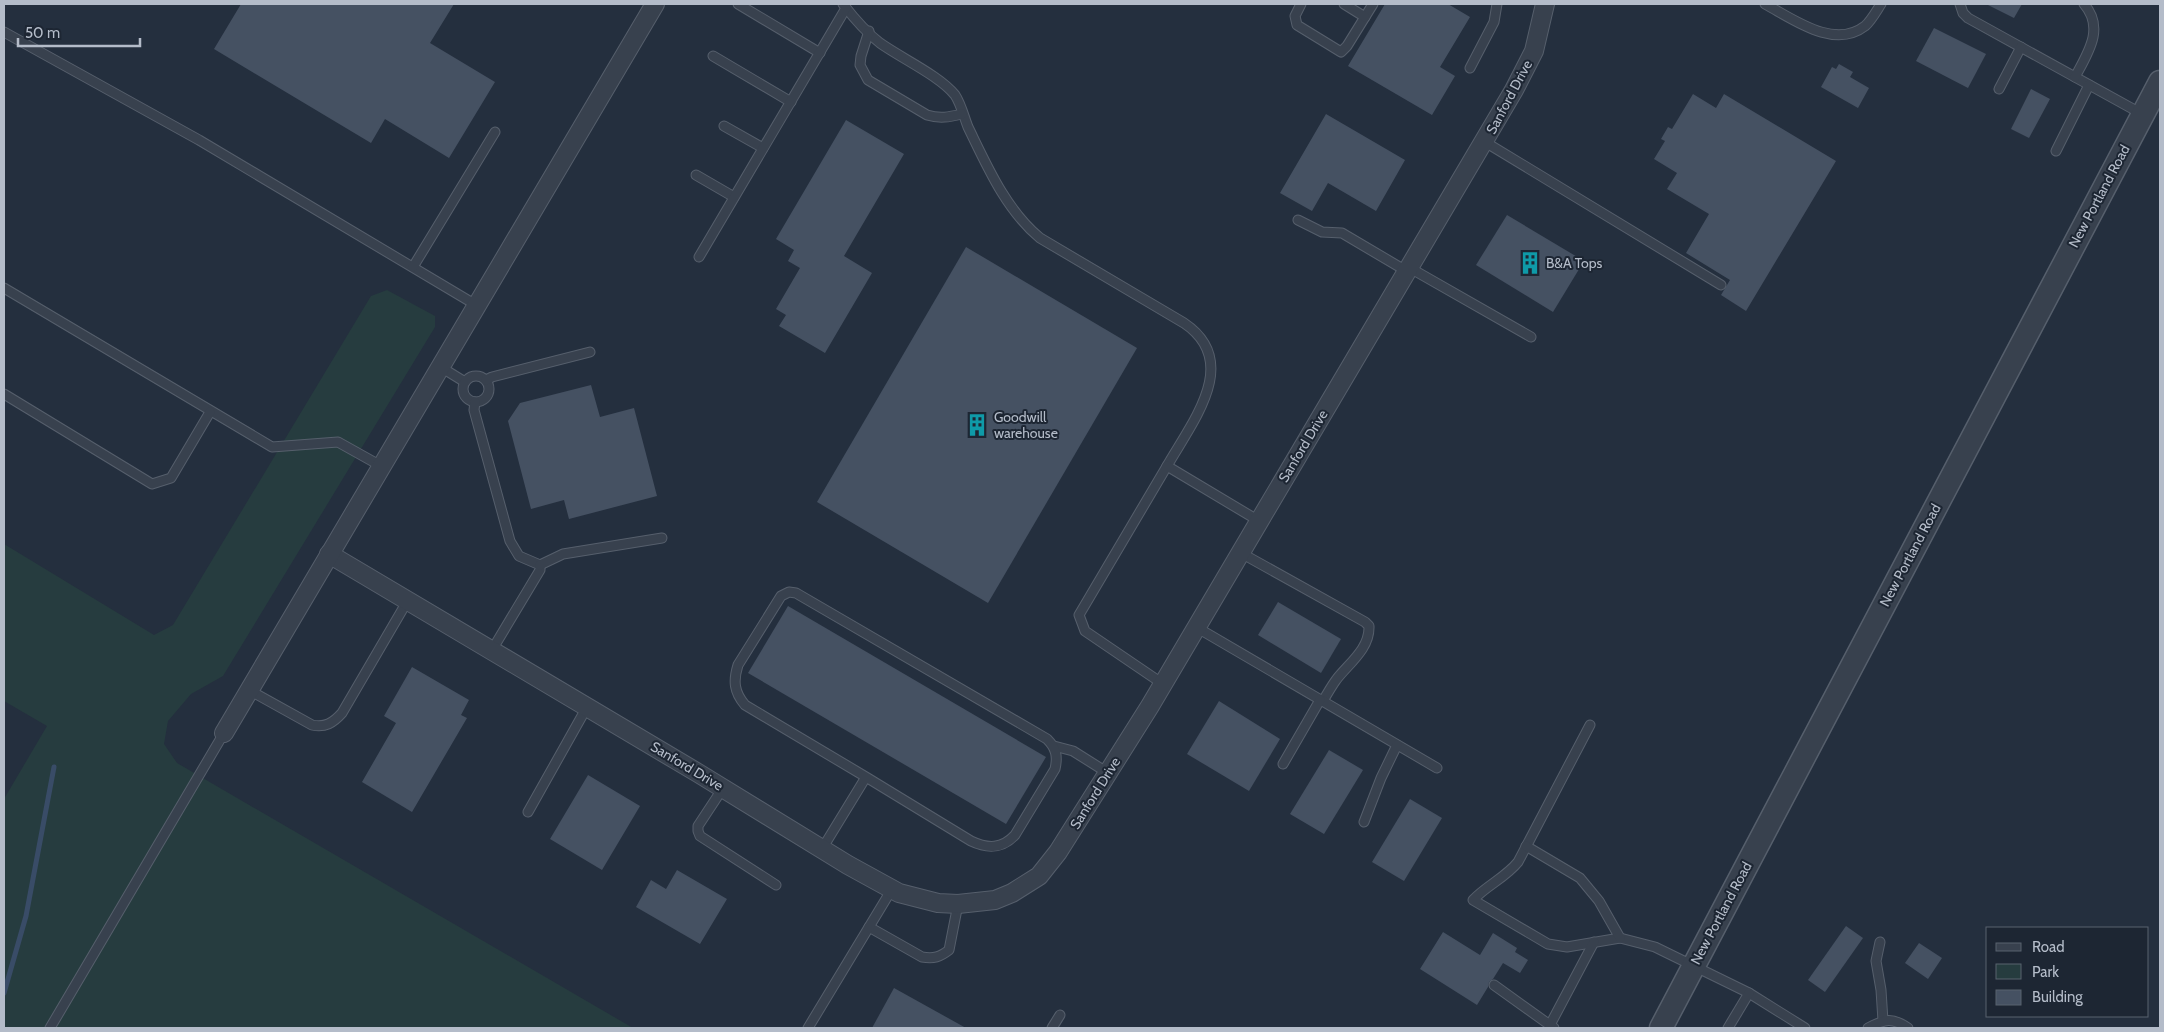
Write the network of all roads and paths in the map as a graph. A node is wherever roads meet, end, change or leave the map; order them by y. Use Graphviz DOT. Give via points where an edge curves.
graph roads {
  1 [pos="655,4"];
  2 [pos="738,4"];
  3 [pos="1301,4"];
  4 [pos="1344,4"];
  5 [pos="1373,4"];
  6 [pos="1497,4"];
  7 [pos="1545,4"];
  8 [pos="1765,4"];
  9 [pos="1881,4"];
  10 [pos="1960,4"];
  11 [pos="2084,4"];
  12 [pos="845,6"];
  13 [pos="1365,17"];
  14 [pos="869,31"];
  15 [pos="4,32"];
  16 [pos="2021,47"];
  17 [pos="820,53"];
  18 [pos="713,56"];
  19 [pos="1470,68"];
  20 [pos="2075,77"];
  21 [pos="2160,82"];
  22 [pos="2089,85"];
  23 [pos="1999,89"];
  24 [pos="791,102"];
  25 [pos="962,114"];
  26 [pos="2143,114"];
  27 [pos="724,126"];
  28 [pos="495,132"];
  29 [pos="1485,142"];
  30 [pos="763,148"];
  31 [pos="2056,151"];
  32 [pos="696,175"];
  33 [pos="734,197"];
  34 [pos="1298,220"];
  35 [pos="699,257"];
  36 [pos="413,267"];
  37 [pos="1409,270"];
  38 [pos="1721,285"];
  39 [pos="4,288"];
  40 [pos="476,305"];
  41 [pos="1530,337"];
  42 [pos="590,352"];
  43 [pos="439,366"];
  44 [pos="486,380"];
  45 [pos="465,382"];
  46 [pos="4,394"];
  47 [pos="475,402"];
  48 [pos="210,412"];
  49 [pos="381,466"];
  50 [pos="1167,466"];
  51 [pos="1259,522"];
  52 [pos="662,538"];
  53 [pos="1241,553"];
  54 [pos="329,554"];
  55 [pos="540,565"];
  56 [pos="408,600"];
  57 [pos="1196,627"];
  58 [pos="492,650"];
  59 [pos="1163,684"];
  60 [pos="249,690"];
  61 [pos="1321,700"];
  62 [pos="587,707"];
  63 [pos="1590,725"];
  64 [pos="224,733"];
  65 [pos="1397,745"];
  66 [pos="1054,746"];
  67 [pos="1283,764"];
  68 [pos="1437,768"];
  69 [pos="1108,773"];
  70 [pos="866,777"];
  71 [pos="723,788"];
  72 [pos="528,812"];
  73 [pos="1364,822"];
  74 [pos="1526,846"];
  75 [pos="822,849"];
  76 [pos="776,884"];
  77 [pos="892,889"];
  78 [pos="958,904"];
  79 [pos="869,927"];
  80 [pos="1620,938"];
  81 [pos="1594,942"];
  82 [pos="1880,942"];
  83 [pos="1694,965"];
  84 [pos="1494,985"];
  85 [pos="1749,993"];
  86 [pos="1060,1015"];
  87 [pos="1883,1021"];
  88 [pos="1552,1027"];
  89 [pos="50,1028"];
  90 [pos="808,1028"];
  91 [pos="1052,1028"];
  92 [pos="1661,1028"];
  93 [pos="1728,1028"];
  94 [pos="1805,1028"];
  95 [pos="1868,1028"];
  96 [pos="1908,1028"];
  1 -- 40 [label="street"];
  2 -- 17 [label="lane"];
  3 -- 13 [label="lane" via="1295,16 1297,26 1338,52 1348,46"];
  4 -- 13 [label="lane"];
  5 -- 13 [label="lane"];
  6 -- 19 [label="lane" via="1494,22"];
  7 -- 29 [label="street, Sanford Drive" via="1534,51"];
  8 -- 9 [label="lane" via="1811,29 1832,34 1852,32 1865,25"];
  10 -- 16 [label="lane" via="1968,18"];
  11 -- 20 [label="lane" via="2093,16 2095,33"];
  12 -- 14 [label="lane"];
  12 -- 17 [label="lane"];
  14 -- 25 [label="lane" via="878,42 945,85 955,96"];
  14 -- 25 [label="lane" via="860,56 860,65 868,80 927,115 948,118"];
  15 -- 36 [label="lane" via="198,140"];
  16 -- 20 [label="lane"];
  16 -- 23 [label="lane"];
  17 -- 24 [label="lane"];
  18 -- 24 [label="lane"];
  20 -- 22 [label="lane"];
  21 -- 26 [label="street, New Portland Road"];
  22 -- 26 [label="lane"];
  22 -- 31 [label="lane"];
  24 -- 30 [label="lane"];
  25 -- 50 [label="lane" via="1005,197 1026,227 1184,323 1204,341 1210,355 1211,381"];
  26 -- 83 [label="street, New Portland Road"];
  27 -- 30 [label="lane"];
  28 -- 36 [label="lane"];
  29 -- 37 [label="street, Sanford Drive"];
  29 -- 38 [label="lane"];
  30 -- 33 [label="lane"];
  32 -- 33 [label="lane"];
  33 -- 35 [label="lane"];
  34 -- 37 [label="lane" via="1322,232 1342,233"];
  36 -- 40 [label="lane"];
  37 -- 41 [label="lane"];
  37 -- 51 [label="street, Sanford Drive"];
  39 -- 48 [label="lane"];
  40 -- 43 [label="street"];
  42 -- 44 [label="lane"];
  43 -- 45 [label="lane"];
  43 -- 49 [label="street"];
  44 -- 45 [label="lane" via="474,376"];
  44 -- 47 [label="lane" via="488,393 483,400"];
  45 -- 47 [label="lane" via="465,396"];
  46 -- 48 [label="lane" via="152,484 171,478"];
  47 -- 55 [label="lane" via="474,410 510,541 519,556"];
  48 -- 49 [label="lane" via="272,447 338,442"];
  49 -- 54 [label="street"];
  50 -- 51 [label="lane"];
  50 -- 59 [label="lane" via="1079,615 1085,631"];
  51 -- 53 [label="street, Sanford Drive"];
  52 -- 55 [label="lane" via="563,554"];
  53 -- 57 [label="street, Sanford Drive"];
  53 -- 61 [label="lane" via="1369,626 1366,643"];
  54 -- 56 [label="street, Sanford Drive"];
  54 -- 60 [label="street"];
  55 -- 58 [label="lane"];
  56 -- 58 [label="street, Sanford Drive"];
  56 -- 60 [label="lane" via="342,713 334,721 320,727 312,726"];
  57 -- 59 [label="street, Sanford Drive"];
  57 -- 61 [label="lane"];
  58 -- 62 [label="street, Sanford Drive"];
  59 -- 69 [label="street, Sanford Drive"];
  60 -- 64 [label="street"];
  61 -- 65 [label="lane"];
  61 -- 67 [label="lane"];
  62 -- 71 [label="street, Sanford Drive"];
  62 -- 72 [label="lane"];
  63 -- 74 [label="lane"];
  64 -- 89 [label="lane"];
  65 -- 68 [label="lane"];
  65 -- 73 [label="lane"];
  66 -- 69 [label="lane" via="1073,751"];
  66 -- 70 [label="lane" via="1058,758 1055,769 1015,835 998,847 971,841"];
  66 -- 70 [label="lane" via="796,593 789,592 781,596 738,665 735,676 738,697 745,705"];
  69 -- 78 [label="street, Sanford Drive" via="1039,876 996,900"];
  70 -- 75 [label="lane"];
  71 -- 75 [label="street, Sanford Drive"];
  71 -- 76 [label="lane" via="698,826 700,836"];
  74 -- 80 [label="lane" via="1580,878 1599,901"];
  74 -- 81 [label="lane" via="1510,871 1473,900 1548,944 1567,947"];
  75 -- 77 [label="street, Sanford Drive"];
  77 -- 78 [label="street, Sanford Drive" via="938,903"];
  77 -- 79 [label="lane"];
  78 -- 79 [label="lane" via="949,950 940,957 922,957"];
  79 -- 90 [label="lane"];
  80 -- 81 [label="lane"];
  80 -- 83 [label="lane" via="1655,947"];
  81 -- 88 [label="lane"];
  82 -- 87 [label="lane" via="1876,961"];
  83 -- 85 [label="lane"];
  83 -- 92 [label="street, New Portland Road"];
  84 -- 88 [label="lane"];
  85 -- 93 [label="lane"];
  85 -- 94 [label="lane"];
  86 -- 91 [label="lane"];
  87 -- 95 [label="lane"];
  87 -- 96 [label="lane" via="1893,1019"];
}
